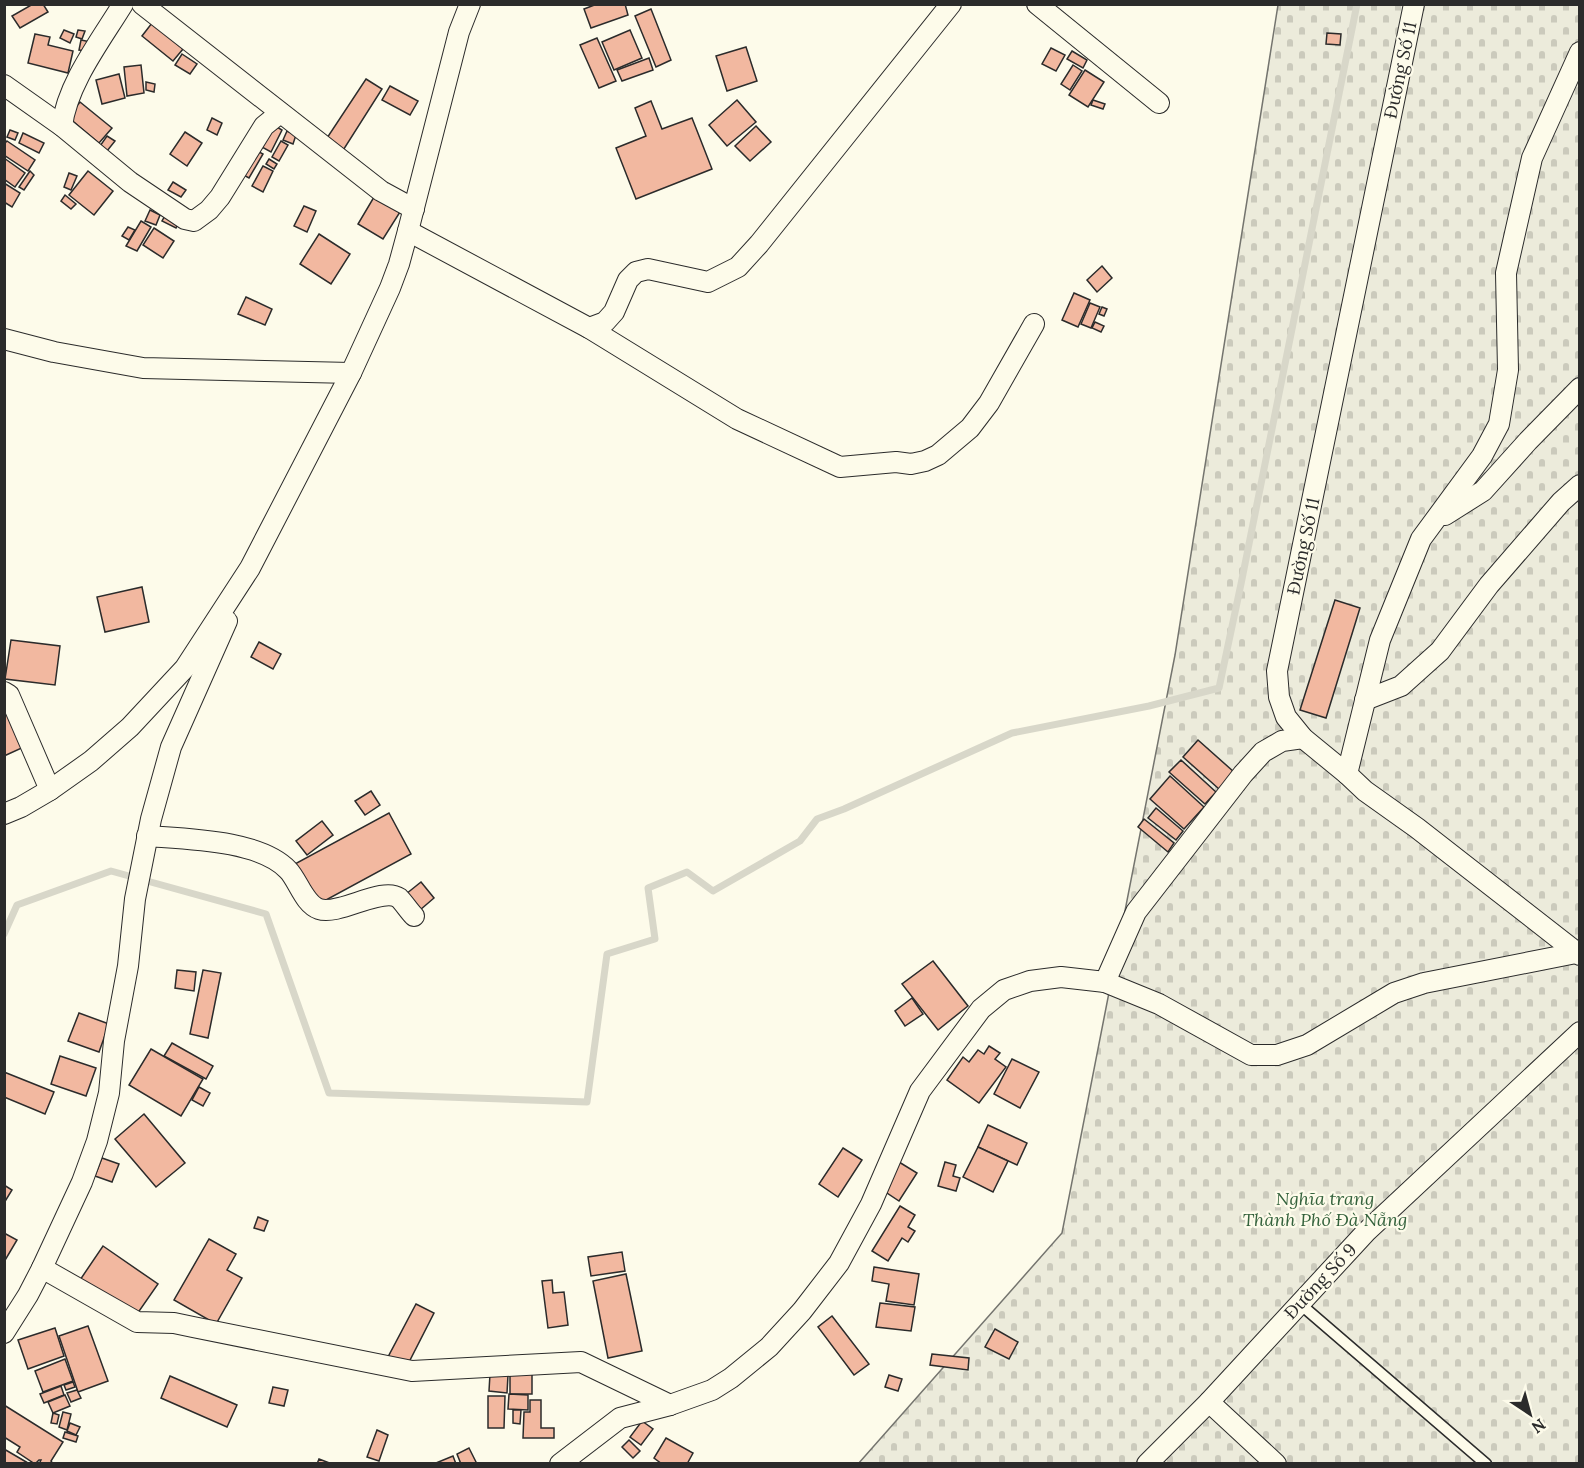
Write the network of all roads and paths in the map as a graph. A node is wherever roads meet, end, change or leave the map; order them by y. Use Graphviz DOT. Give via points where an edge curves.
graph roads {
  1 [pos="123,4"];
  2 [pos="142,4"];
  3 [pos="470,4"];
  4 [pos="951,4"];
  5 [pos="1037,4"];
  6 [pos="1413,4"];
  7 [pos="1580,51"];
  8 [pos="4,85"];
  9 [pos="1159,103"];
  10 [pos="280,113"];
  11 [pos="62,126"];
  12 [pos="414,209"];
  13 [pos="408,231"];
  14 [pos="1034,324"];
  15 [pos="589,328"];
  16 [pos="4,339"];
  17 [pos="351,373"];
  18 [pos="1580,388"];
  19 [pos="1580,485"];
  20 [pos="1434,522"];
  21 [pos="250,568"];
  22 [pos="4,692"];
  23 [pos="1365,700"];
  24 [pos="1303,738"];
  25 [pos="1347,774"];
  26 [pos="50,790"];
  27 [pos="4,814"];
  28 [pos="145,843"];
  29 [pos="414,916"];
  30 [pos="1578,954"];
  31 [pos="1106,982"];
  32 [pos="1580,1032"];
  33 [pos="42,1268"];
  34 [pos="1299,1303"];
  35 [pos="4,1333"];
  36 [pos="1209,1402"];
  37 [pos="669,1405"];
  38 [pos="560,1464"];
  39 [pos="1147,1464"];
  40 [pos="1276,1464"];
  41 [pos="1486,1464"];
  1 -- 11 [label="street" via="72,92"];
  2 -- 10 [label="street"];
  3 -- 12 [label="street" via="459,32"];
  4 -- 15 [label="street" via="738,267 708,282 648,269 636,272 628,280 614,312 605,322"];
  5 -- 9 [label="street"];
  6 -- 24 [label="street, Đường Số 11" via="1277,671 1279,697 1286,717"];
  7 -- 20 [label="street" via="1532,158 1506,273 1508,370 1499,424 1482,456"];
  8 -- 11 [label="street"];
  10 -- 11 [label="street" via="264,126 215,204 194,220 185,219 130,182"];
  10 -- 12 [label="street" via="381,191"];
  12 -- 13 [label="street"];
  13 -- 15 [label="street"];
  13 -- 17 [label="street" via="390,288"];
  14 -- 15 [label="street" via="989,403 970,428 938,455 910,464 840,467 737,418"];
  16 -- 17 [label="street" via="143,368"];
  17 -- 21 [label="street"];
  18 -- 20 [label="street" via="1483,491"];
  19 -- 23 [label="street" via="1489,585 1440,651 1401,686"];
  20 -- 23 [label="street" via="1421,539 1380,640"];
  21 -- 26 [label="street" via="185,668 130,727"];
  21 -- 28 [label="street" via="171,747"];
  22 -- 26 [label="street" via="9,695"];
  23 -- 25 [label="street"];
  24 -- 25 [label="street, Đường Số 11"];
  24 -- 31 [label="street" via="1282,741 1263,753 1243,774 1136,912"];
  25 -- 30 [label="street, Đường Số 11"];
  26 -- 27 [label="street"];
  28 -- 29 [label="street" via="219,842 264,854 289,871 306,899 318,909 331,910 390,895 398,897"];
  28 -- 33 [label="street" via="109,1093 100,1131 82,1182"];
  30 -- 31 [label="street" via="1395,993 1307,1045 1277,1055 1251,1055 1159,1004"];
  31 -- 37 [label="street" via="1061,977 1030,981 1004,990 981,1009 920,1091 871,1204 839,1263 808,1303 769,1347 731,1378 712,1390"];
  32 -- 34 [label="street, Đường Số 9" via="1366,1232"];
  33 -- 35 [label="street"];
  33 -- 37 [label="street" via="137,1322 174,1323 412,1371 581,1362"];
  34 -- 36 [label="street, Đường Số 9"];
  34 -- 41 [label="lane"];
  36 -- 39 [label="street, Đường Số 9"];
  36 -- 40 [label="street"];
  37 -- 38 [label="street" via="620,1418"];
}
